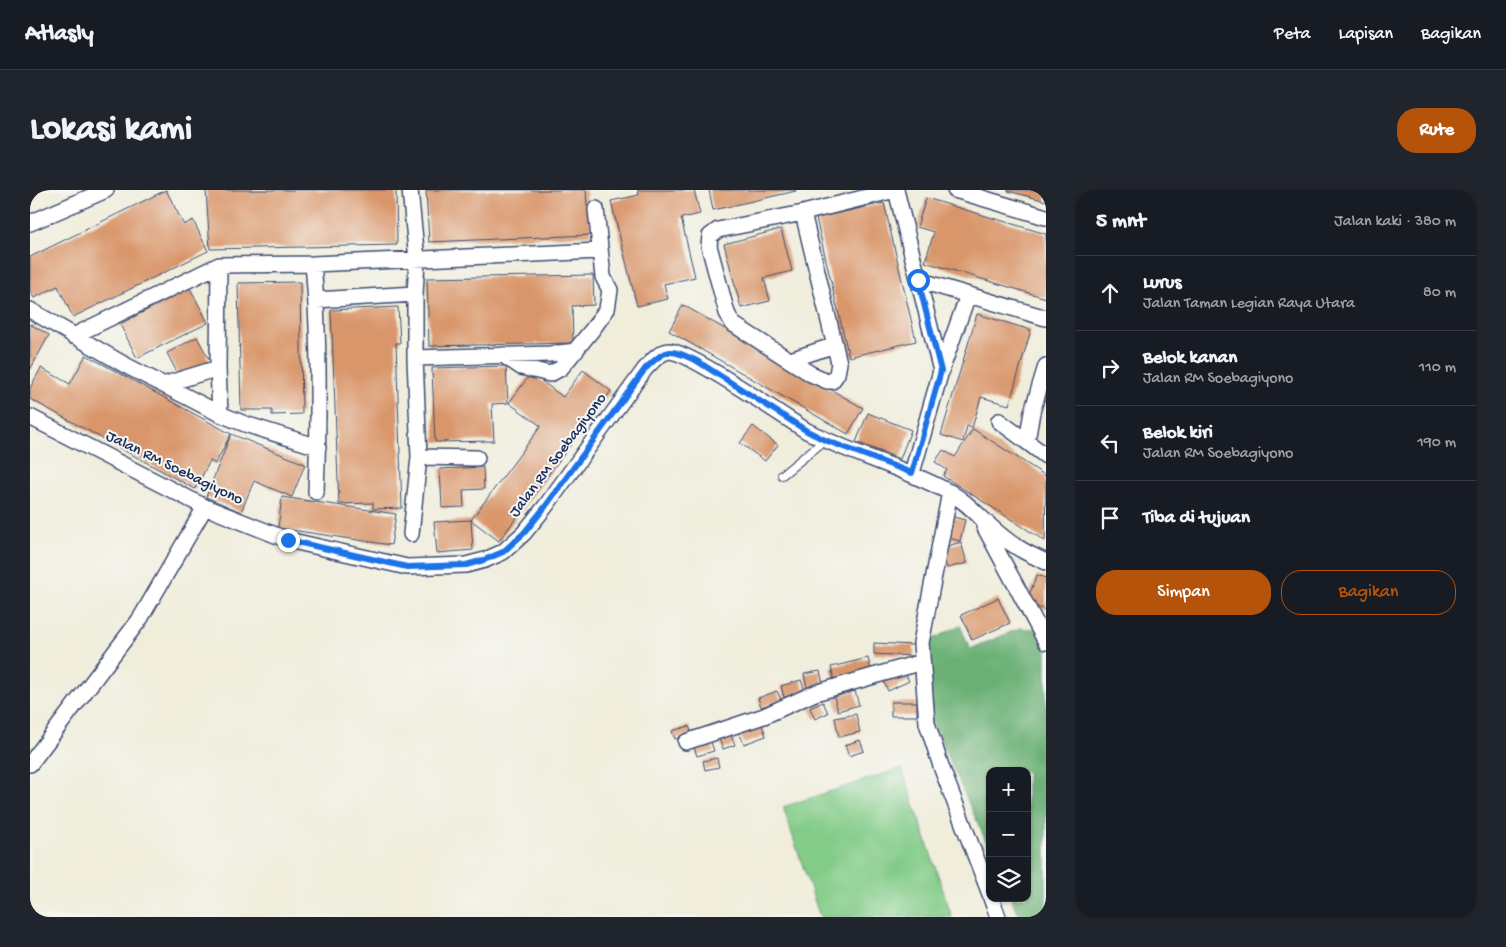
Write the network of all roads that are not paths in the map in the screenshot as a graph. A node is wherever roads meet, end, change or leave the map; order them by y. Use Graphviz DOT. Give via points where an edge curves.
graph roads {
  1 [pos="106,190"];
  2 [pos="410,190"];
  3 [pos="896,190"];
  4 [pos="960,191"];
  5 [pos="596,209"];
  6 [pos="803,213"];
  7 [pos="1046,217"];
  8 [pos="30,223"];
  9 [pos="599,251"];
  10 [pos="417,260"];
  11 [pos="313,264"];
  12 [pos="218,265"];
  13 [pos="918,280"];
  14 [pos="414,294"];
  15 [pos="968,295"];
  16 [pos="316,300"];
  17 [pos="30,310"];
  18 [pos="1046,318"];
  19 [pos="73,336"];
  20 [pos="835,345"];
  21 [pos="415,358"];
  22 [pos="790,360"];
  23 [pos="1046,366"];
  24 [pos="218,368"];
  25 [pos="941,371"];
  26 [pos="163,385"];
  27 [pos="220,414"];
  28 [pos="1039,415"];
  29 [pos="30,417"];
  30 [pos="999,421"];
  31 [pos="825,440"];
  32 [pos="1027,441"];
  33 [pos="318,447"];
  34 [pos="1046,456"];
  35 [pos="419,457"];
  36 [pos="477,458"];
  37 [pos="912,473"];
  38 [pos="782,475"];
  39 [pos="316,492"];
  40 [pos="950,492"];
  41 [pos="205,507"];
  42 [pos="978,514"];
  43 [pos="411,534"];
  44 [pos="1046,562"];
  45 [pos="1046,642"];
  46 [pos="922,662"];
  47 [pos="686,742"];
  48 [pos="30,764"];
  49 [pos="986,884"];
  50 [pos="992,902"];
  51 [pos="998,917"];
  1 -- 8 [label="street"];
  2 -- 10 [label="street"];
  3 -- 6 [label="street"];
  3 -- 13 [label="street"];
  4 -- 7 [label="street"];
  5 -- 9 [label="street"];
  6 -- 20 [label="street"];
  6 -- 22 [label="street" via="718,230 710,236 708,246 730,320 738,329"];
  9 -- 10 [label="street"];
  9 -- 21 [label="street" via="603,277 610,290 606,309 576,351"];
  10 -- 11 [label="street"];
  10 -- 14 [label="street"];
  11 -- 12 [label="street"];
  11 -- 16 [label="street"];
  12 -- 19 [label="street"];
  12 -- 24 [label="street"];
  13 -- 15 [label="street"];
  13 -- 25 [label="street"];
  14 -- 16 [label="street"];
  14 -- 21 [label="street"];
  15 -- 18 [label="street"];
  15 -- 25 [label="street"];
  16 -- 33 [label="street"];
  17 -- 19 [label="street"];
  19 -- 26 [label="street"];
  20 -- 22 [label="street"];
  20 -- 22 [label="street" via="839,363 832,381 811,374"];
  21 -- 35 [label="street"];
  23 -- 28 [label="street"];
  24 -- 26 [label="street"];
  24 -- 27 [label="street"];
  25 -- 37 [label="street"];
  26 -- 27 [label="street"];
  27 -- 33 [label="street"];
  28 -- 32 [label="street"];
  29 -- 41 [label="street, Jalan RM Soebagiyono"];
  30 -- 32 [label="street"];
  31 -- 37 [label="street, Jalan RM Soebagiyono"];
  31 -- 38 [label="lane"];
  31 -- 41 [label="street, Jalan RM Soebagiyono" via="697,361 667,351 645,369 524,533 503,552 484,560 436,567 392,565 288,540"];
  32 -- 34 [label="street"];
  33 -- 39 [label="street"];
  35 -- 36 [label="street"];
  35 -- 43 [label="street"];
  37 -- 40 [label="street, Jalan RM Soebagiyono"];
  40 -- 42 [label="street, Jalan RM Soebagiyono"];
  40 -- 46 [label="street" via="921,643"];
  41 -- 48 [label="street" via="140,619"];
  42 -- 44 [label="street, Jalan RM Soebagiyono" via="1003,537"];
  42 -- 45 [label="street"];
  46 -- 47 [label="street" via="815,693 764,716"];
  46 -- 49 [label="street" via="927,723"];
  50 -- 51 [label="street"];
}
